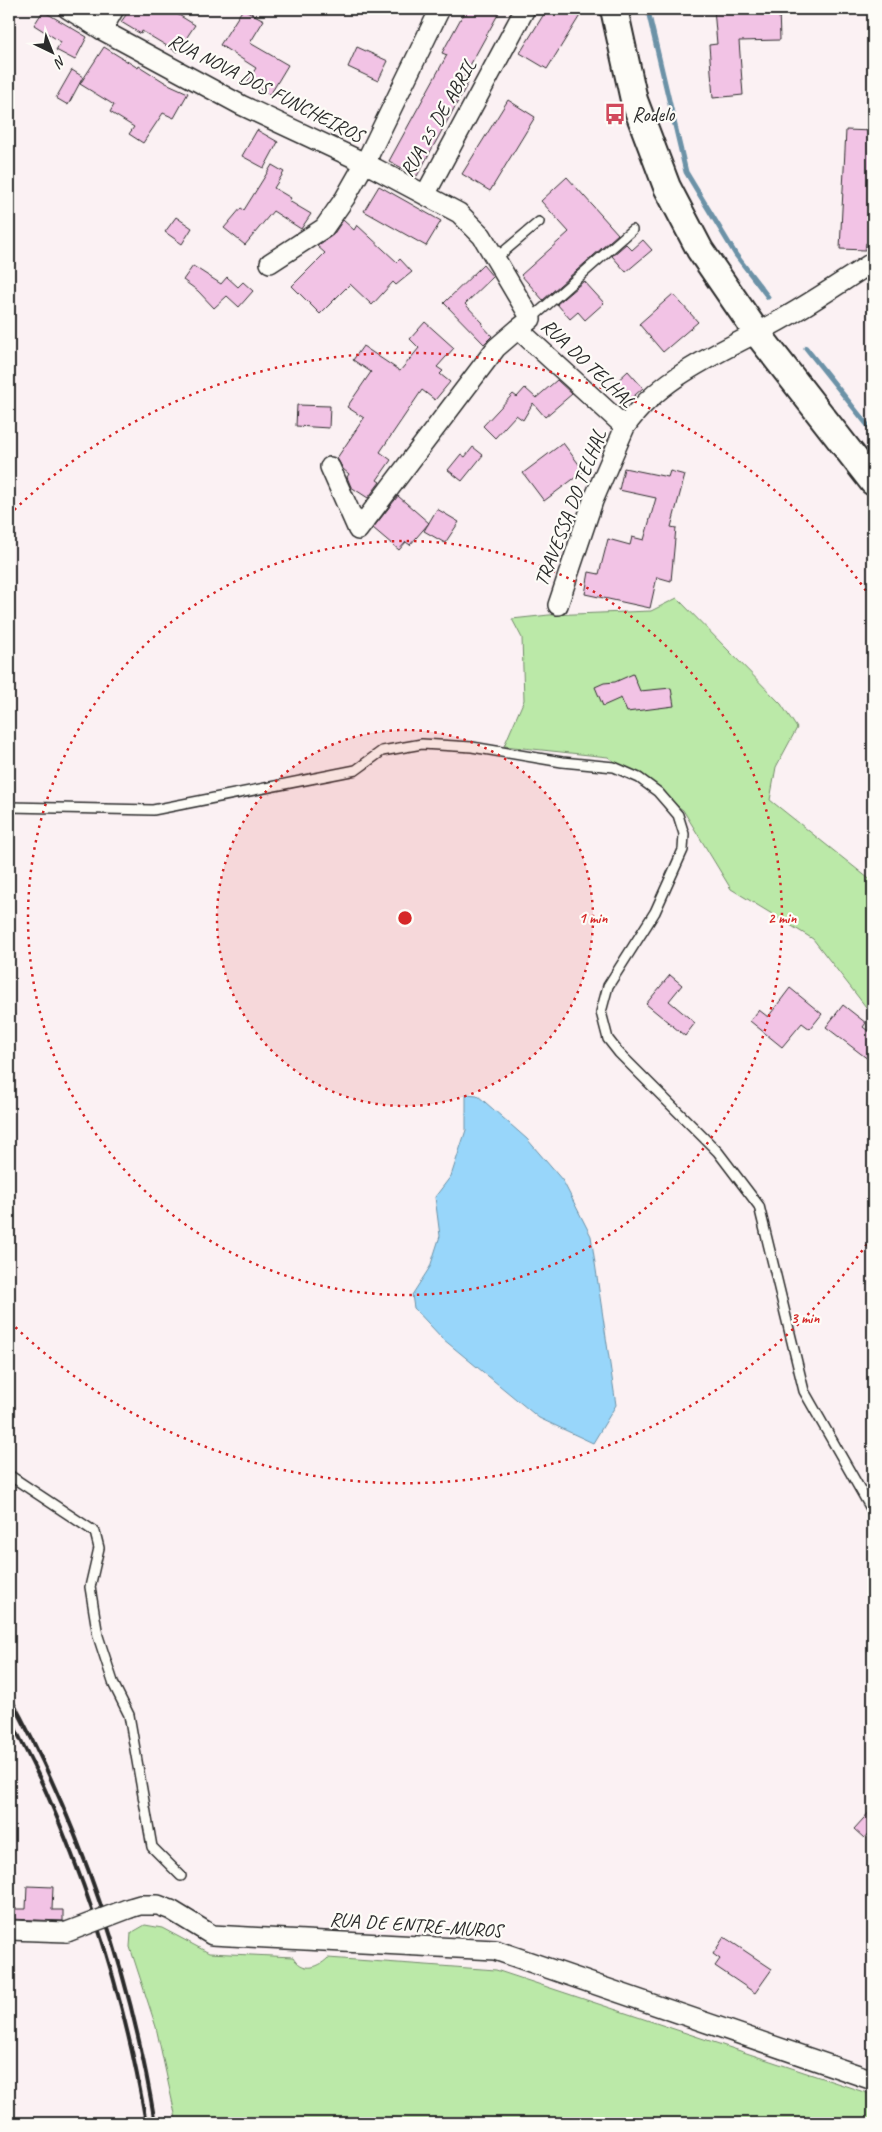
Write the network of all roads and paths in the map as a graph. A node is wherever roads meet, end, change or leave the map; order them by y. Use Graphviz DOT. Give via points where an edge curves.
graph roads {
  1 [pos="68,9"];
  2 [pos="114,9"];
  3 [pos="440,9"];
  4 [pos="525,9"];
  5 [pos="614,9"];
  6 [pos="102,30"];
  7 [pos="365,163"];
  8 [pos="425,195"];
  9 [pos="539,222"];
  10 [pos="632,230"];
  11 [pos="495,258"];
  12 [pos="873,262"];
  13 [pos="270,264"];
  14 [pos="524,324"];
  15 [pos="757,333"];
  16 [pos="626,428"];
  17 [pos="330,466"];
  18 [pos="873,482"];
  19 [pos="558,605"];
  20 [pos="9,807"];
  21 [pos="9,1475"];
  22 [pos="873,1512"];
  23 [pos="181,1876"];
  24 [pos="9,1930"];
  25 [pos="873,2080"];
  1 -- 6 [label="street, RUA NOVA DOS FUNCHEIROS"];
  2 -- 6 [label="street"];
  3 -- 7 [label="street"];
  4 -- 8 [label="street, RUA 25 DE ABRIL"];
  5 -- 15 [label="main road" via="634,100 667,187 700,250"];
  6 -- 7 [label="street, RUA NOVA DOS FUNCHEIROS" via="241,105"];
  7 -- 8 [label="street, RUA 25 DE ABRIL"];
  7 -- 13 [label="street" via="346,198 324,228"];
  8 -- 11 [label="street" via="459,213 482,236"];
  9 -- 11 [label="lane"];
  10 -- 14 [label="lane"];
  11 -- 14 [label="street"];
  12 -- 15 [label="street, RUA DO TELHAL"];
  14 -- 16 [label="street, RUA DO TELHAL"];
  14 -- 17 [label="street, RUA DO TELHAL" via="496,348 358,530"];
  15 -- 16 [label="street, RUA DO TELHAL" via="688,368 636,412"];
  15 -- 18 [label="main road"];
  16 -- 19 [label="street, TRAVESSA DO TELHAL" via="593,501"];
  20 -- 22 [label="lane" via="153,810 356,770 382,751 422,744 472,747 562,762 614,766 658,792 678,815 684,834 683,850 655,912 608,986 601,1012 608,1039 718,1152 760,1206 804,1391"];
  21 -- 23 [label="lane" via="95,1532 99,1548 90,1587 98,1636 114,1685 129,1715 152,1847"];
  24 -- 25 [label="street, RUA DE ENTRE-MUROS, bridge" via="67,1932 140,1905 158,1905 212,1935 495,1950"];
}
